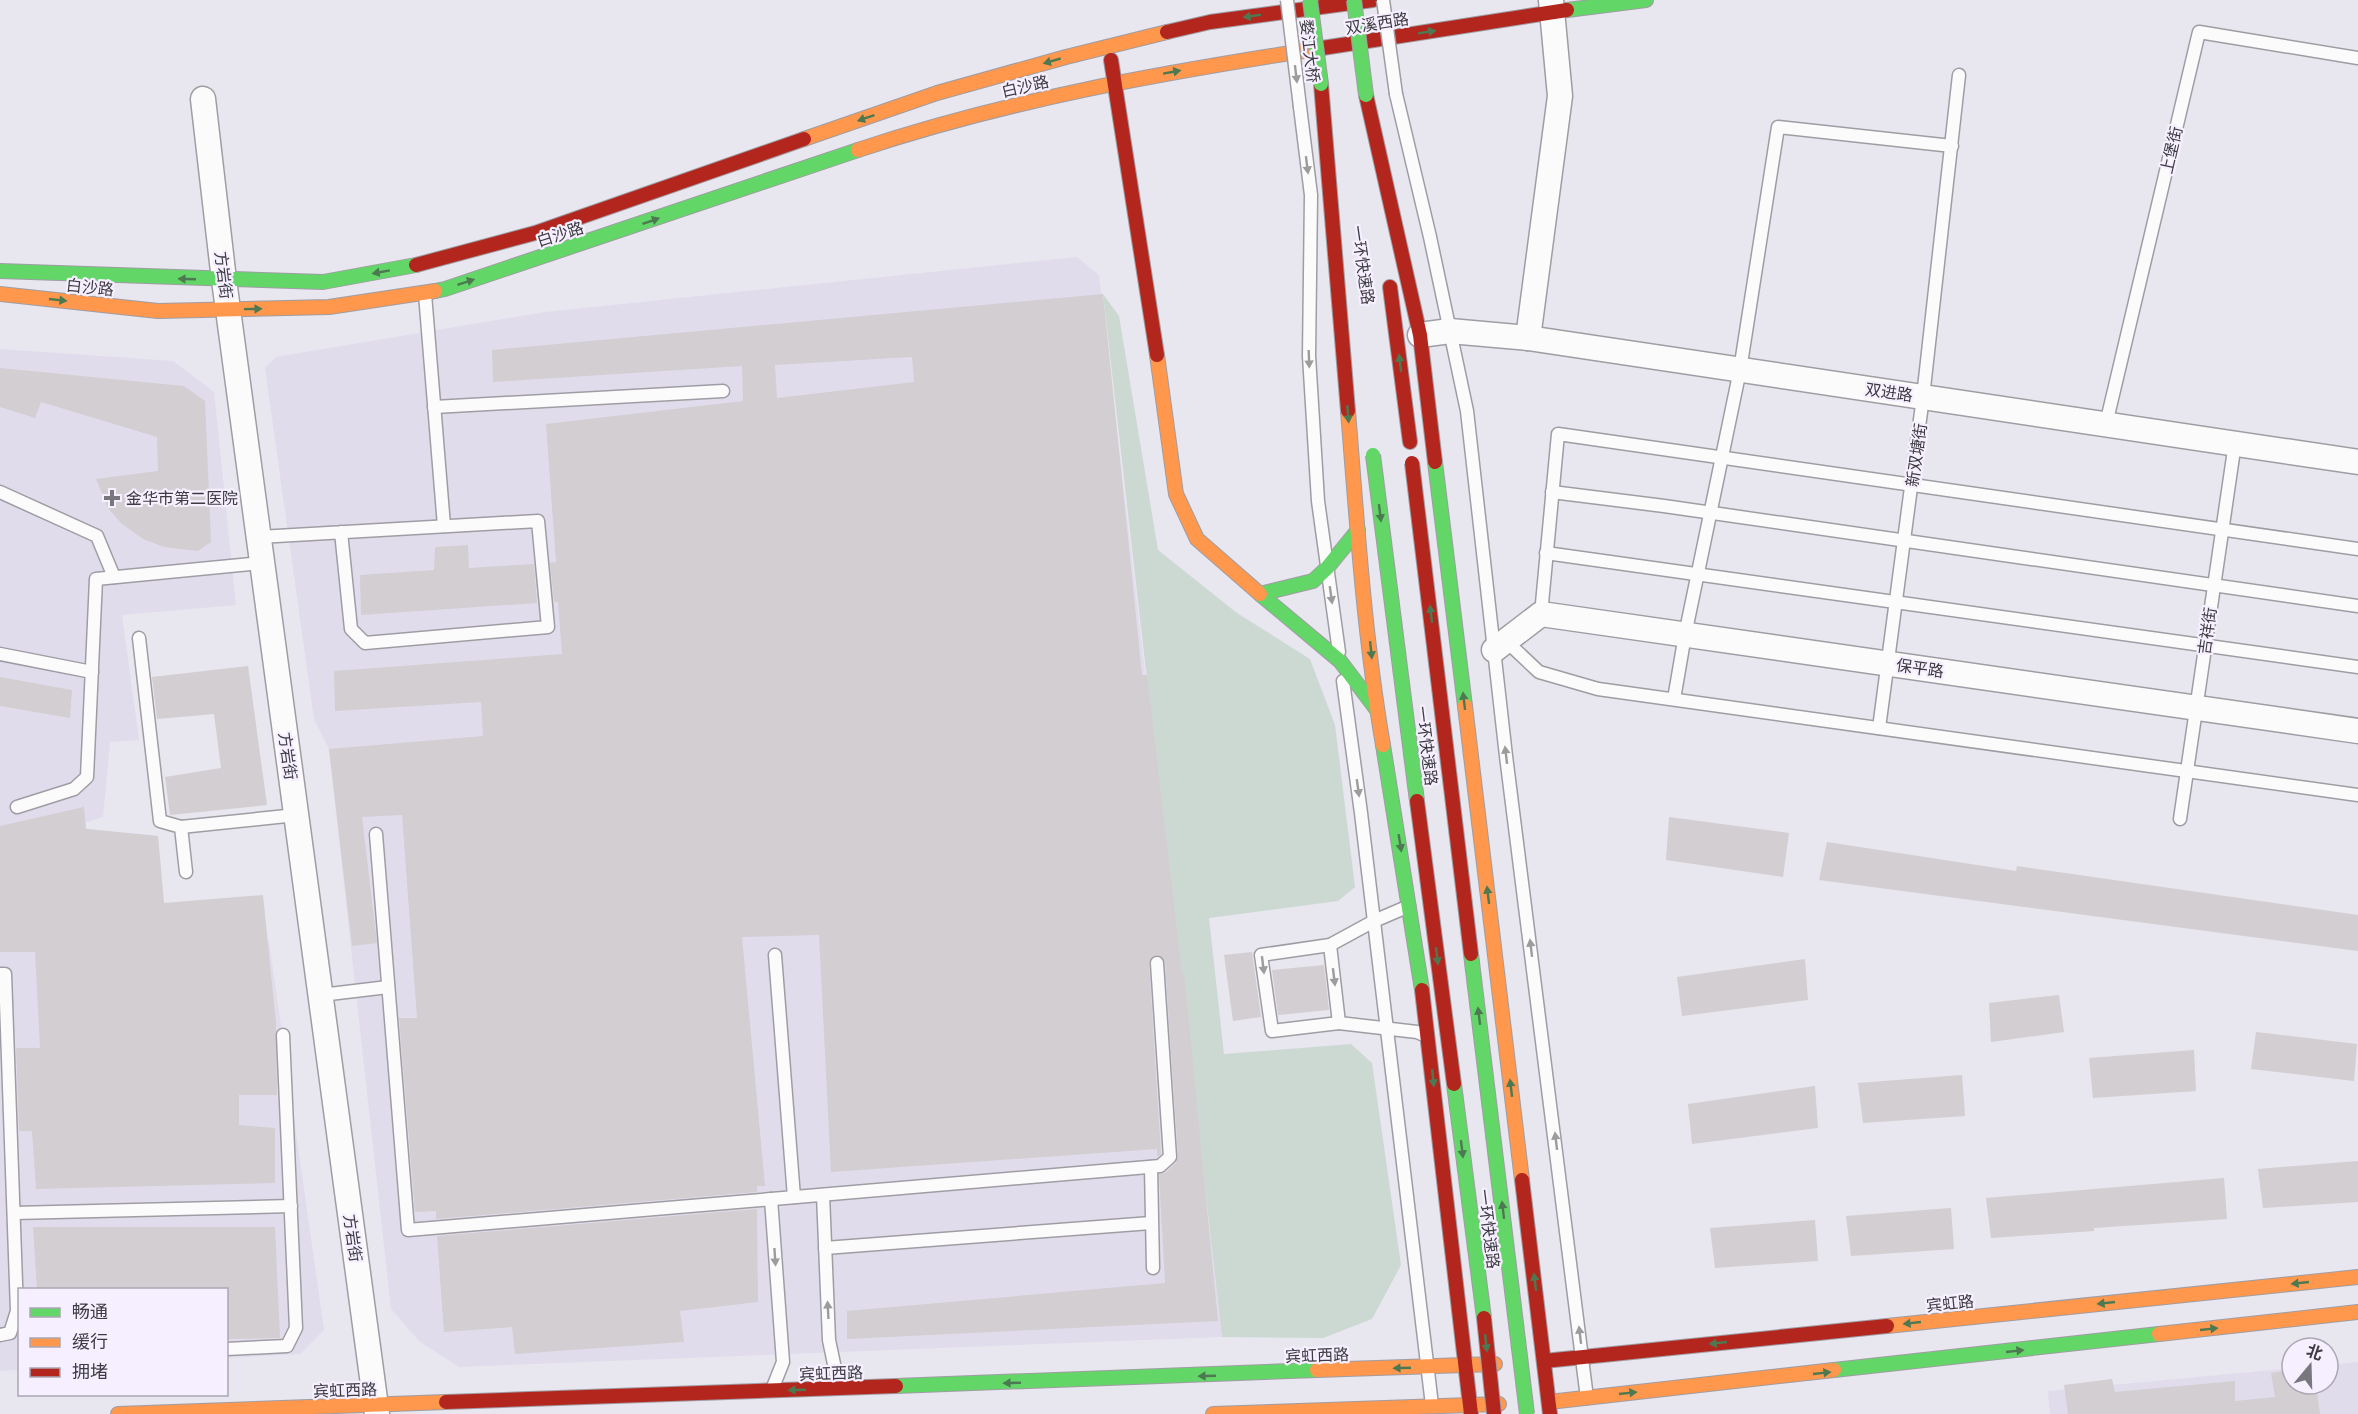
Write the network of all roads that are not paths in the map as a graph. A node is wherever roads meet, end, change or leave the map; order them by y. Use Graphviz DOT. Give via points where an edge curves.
graph roads {
  1 [pos="1287,0"];
  2 [pos="1310,0"];
  3 [pos="1354,0"];
  4 [pos="1372,0"];
  5 [pos="1383,0"];
  6 [pos="1646,0"];
  7 [pos="1551,6"];
  8 [pos="1109,46"];
  9 [pos="2358,58"];
  10 [pos="1959,75"];
  11 [pos="1115,82"];
  12 [pos="1321,84"];
  13 [pos="1366,95"];
  14 [pos="203,99"];
  15 [pos="1952,146"];
  16 [pos="1384,237"];
  17 [pos="0,271"];
  18 [pos="1389,273"];
  19 [pos="224,280"];
  20 [pos="425,292"];
  21 [pos="0,294"];
  22 [pos="228,309"];
  23 [pos="1355,327"];
  24 [pos="1450,331"];
  25 [pos="1420,335"];
  26 [pos="1528,338"];
  27 [pos="1740,370"];
  28 [pos="723,391"];
  29 [pos="1923,397"];
  30 [pos="434,407"];
  31 [pos="2106,424"];
  32 [pos="2235,443"];
  33 [pos="1372,449"];
  34 [pos="1721,457"];
  35 [pos="2358,462"];
  36 [pos="1911,485"];
  37 [pos="0,492"];
  38 [pos="1552,492"];
  39 [pos="1710,513"];
  40 [pos="444,526"];
  41 [pos="1358,530"];
  42 [pos="2222,530"];
  43 [pos="341,532"];
  44 [pos="259,537"];
  45 [pos="1904,541"];
  46 [pos="2358,549"];
  47 [pos="1546,553"];
  48 [pos="262,563"];
  49 [pos="1328,568"];
  50 [pos="1697,574"];
  51 [pos="114,577"];
  52 [pos="2214,586"];
  53 [pos="1260,594"];
  54 [pos="1896,602"];
  55 [pos="2358,606"];
  56 [pos="1540,615"];
  57 [pos="1685,635"];
  58 [pos="139,638"];
  59 [pos="1500,645"];
  60 [pos="2205,645"];
  61 [pos="0,654"];
  62 [pos="1340,662"];
  63 [pos="1888,664"];
  64 [pos="2358,667"];
  65 [pos="92,672"];
  66 [pos="1674,699"];
  67 [pos="2196,708"];
  68 [pos="1377,710"];
  69 [pos="1879,728"];
  70 [pos="2358,731"];
  71 [pos="2187,771"];
  72 [pos="2358,795"];
  73 [pos="17,807"];
  74 [pos="296,815"];
  75 [pos="2180,819"];
  76 [pos="181,827"];
  77 [pos="375,834"];
  78 [pos="186,872"];
  79 [pos="1410,906"];
  80 [pos="1374,921"];
  81 [pos="1330,945"];
  82 [pos="775,955"];
  83 [pos="1157,963"];
  84 [pos="0,974"];
  85 [pos="388,987"];
  86 [pos="321,995"];
  87 [pos="1339,1023"];
  88 [pos="1387,1029"];
  89 [pos="4,1031"];
  90 [pos="283,1035"];
  91 [pos="1429,1037"];
  92 [pos="1151,1167"];
  93 [pos="823,1195"];
  94 [pos="794,1197"];
  95 [pos="771,1199"];
  96 [pos="291,1206"];
  97 [pos="14,1213"];
  98 [pos="1151,1223"];
  99 [pos="825,1248"];
  100 [pos="1153,1268"];
  101 [pos="2358,1277"];
  102 [pos="2358,1312"];
  103 [pos="10,1336"];
  104 [pos="228,1348"];
  105 [pos="1582,1357"];
  106 [pos="1544,1361"];
  107 [pos="1466,1366"];
  108 [pos="1428,1368"];
  109 [pos="839,1389"];
  110 [pos="771,1391"];
  111 [pos="1587,1398"];
  112 [pos="1549,1408"];
  113 [pos="1433,1409"];
  114 [pos="376,1410"];
  115 [pos="1471,1410"];
  116 [pos="118,1414"];
  117 [pos="1213,1414"];
  118 [pos="1222,1414"];
  119 [pos="1494,1414"];
  120 [pos="1527,1414"];
  121 [pos="1589,1414"];
  1 -- 49 [label="lane, 婺江大桥, one-way, bridge" via="1311,195 1310,367 1318,501"];
  2 -- 12 [label="main road, 婺江大桥, bridge"];
  3 -- 13 [label="main road, bridge"];
  4 -- 8 [label="main road, 双溪西路, one-way" via="1210,22"];
  5 -- 24 [label="lane, bridge" via="1396,94"];
  6 -- 7 [label="main road, 双溪西路"];
  11 -- 7 [label="main road, 双溪西路, one-way"];
  7 -- 26 [label="street" via="1560,96"];
  8 -- 11 [label="main road"];
  8 -- 19 [label="main road, 白沙路, one-way" via="937,93 546,229 433,262 323,282"];
  9 -- 31 [label="lane, 上堡街" via="2199,32"];
  10 -- 15 [label="lane, 新双塘街"];
  20 -- 11 [label="main road, 白沙路, one-way" via="445,289 896,137"];
  11 -- 53 [label="main road" via="1176,494 1197,539"];
  12 -- 23 [label="main road, 一环快速路"];
  12 -- 41 [label="main road, one-way"];
  13 -- 16 [label="main road, 一环快速路"];
  13 -- 25 [label="main road"];
  14 -- 19 [label="street, 方岩街"];
  15 -- 27 [label="lane" via="1778,127"];
  15 -- 29 [label="lane, 新双塘街"];
  19 -- 17 [label="main road, 白沙路, one-way"];
  120 -- 18 [label="main road, 一环快速路, one-way, bridge"];
  19 -- 22 [label="street, 方岩街"];
  22 -- 20 [label="main road, 白沙路, one-way" via="329,307"];
  20 -- 30 [label="lane"];
  21 -- 22 [label="main road, 白沙路, one-way" via="158,311"];
  22 -- 44 [label="street, 方岩街"];
  24 -- 25 [label="street, 双进路"];
  24 -- 26 [label="street, 双进路"];
  24 -- 59 [label="lane" via="1467,411"];
  106 -- 25 [label="main road, one-way"];
  26 -- 27 [label="street, 双进路"];
  27 -- 29 [label="street, 双进路"];
  27 -- 34 [label="lane"];
  28 -- 30 [label="lane"];
  29 -- 31 [label="street, 双进路"];
  29 -- 36 [label="lane, 新双塘街"];
  30 -- 40 [label="lane"];
  31 -- 32 [label="street, 双进路"];
  32 -- 35 [label="street, 双进路"];
  32 -- 42 [label="lane, 吉祥街"];
  33 -- 119 [label="main road, 一环快速路, one-way, bridge"];
  34 -- 36 [label="lane"];
  34 -- 38 [label="lane" via="1558,434"];
  34 -- 39 [label="lane"];
  36 -- 42 [label="lane"];
  36 -- 45 [label="lane, 新双塘街"];
  37 -- 51 [label="lane" via="97,536"];
  38 -- 39 [label="lane"];
  38 -- 47 [label="lane"];
  39 -- 45 [label="lane"];
  39 -- 50 [label="lane"];
  40 -- 43 [label="lane"];
  40 -- 43 [label="lane" via="538,521 548,627 365,643 351,629"];
  41 -- 49 [label="main road"];
  41 -- 68 [label="main road, one-way"];
  42 -- 46 [label="lane"];
  42 -- 52 [label="lane, 吉祥街"];
  43 -- 44 [label="lane"];
  44 -- 48 [label="street, 方岩街"];
  45 -- 52 [label="lane"];
  45 -- 54 [label="lane, 新双塘街"];
  47 -- 50 [label="lane"];
  47 -- 56 [label="lane"];
  48 -- 51 [label="lane"];
  48 -- 74 [label="street, 方岩街"];
  49 -- 53 [label="main road" via="1313,581"];
  49 -- 62 [label="lane, 婺江大桥, one-way"];
  50 -- 54 [label="lane"];
  50 -- 57 [label="lane"];
  51 -- 65 [label="lane" via="96,579"];
  52 -- 55 [label="lane"];
  52 -- 60 [label="lane, 吉祥街"];
  53 -- 62 [label="main road"];
  54 -- 60 [label="lane"];
  54 -- 63 [label="lane, 新双塘街"];
  56 -- 57 [label="street, 保平路"];
  56 -- 59 [label="street"];
  57 -- 63 [label="street, 保平路"];
  57 -- 66 [label="lane"];
  58 -- 76 [label="lane" via="160,821"];
  59 -- 66 [label="lane" via="1539,672 1598,689"];
  105 -- 59 [label="lane, one-way"];
  60 -- 64 [label="lane"];
  60 -- 67 [label="lane, 吉祥街"];
  61 -- 65 [label="lane"];
  62 -- 68 [label="main road"];
  62 -- 80 [label="lane, 婺江大桥, one-way"];
  63 -- 67 [label="street, 保平路"];
  63 -- 69 [label="lane, 新双塘街"];
  65 -- 73 [label="lane" via="87,777 74,789"];
  66 -- 69 [label="lane"];
  67 -- 70 [label="street, 保平路"];
  67 -- 71 [label="lane, 吉祥街"];
  68 -- 79 [label="main road, one-way"];
  69 -- 71 [label="lane"];
  71 -- 72 [label="lane"];
  71 -- 75 [label="lane, 吉祥街"];
  74 -- 76 [label="lane"];
  74 -- 86 [label="street, 方岩街"];
  76 -- 78 [label="lane"];
  77 -- 85 [label="lane"];
  79 -- 80 [label="lane"];
  79 -- 91 [label="main road"];
  80 -- 81 [label="lane"];
  80 -- 88 [label="lane, 婺江大桥"];
  81 -- 87 [label="lane, one-way"];
  81 -- 87 [label="lane, one-way" via="1261,955 1272,1031"];
  82 -- 94 [label="lane"];
  83 -- 92 [label="lane" via="1170,1157 1160,1166"];
  84 -- 89 [label="lane" via="5,974"];
  85 -- 86 [label="lane"];
  85 -- 95 [label="lane" via="408,1230"];
  86 -- 114 [label="street, 方岩街"];
  87 -- 88 [label="lane"];
  88 -- 91 [label="lane"];
  88 -- 108 [label="lane, 婺江大桥"];
  89 -- 97 [label="lane"];
  90 -- 96 [label="lane"];
  91 -- 107 [label="main road, one-way"];
  92 -- 93 [label="lane"];
  92 -- 98 [label="lane"];
  93 -- 94 [label="lane"];
  93 -- 99 [label="lane"];
  94 -- 95 [label="lane"];
  95 -- 110 [label="lane, one-way" via="783,1362"];
  96 -- 97 [label="lane"];
  96 -- 104 [label="lane" via="296,1328 287,1346"];
  97 -- 103 [label="lane" via="17,1311"];
  98 -- 99 [label="lane"];
  98 -- 100 [label="lane"];
  109 -- 99 [label="lane, one-way" via="829,1340"];
  101 -- 105 [label="main road, 宾虹路, one-way"];
  111 -- 102 [label="main road, one-way"];
  105 -- 106 [label="main road, 宾虹路"];
  105 -- 111 [label="lane"];
  106 -- 107 [label="main road, 宾虹西路"];
  106 -- 112 [label="main road"];
  107 -- 108 [label="main road, 宾虹西路"];
  107 -- 115 [label="main road"];
  108 -- 109 [label="main road, 宾虹西路, one-way"];
  108 -- 113 [label="lane, 婺江大桥"];
  109 -- 110 [label="main road, 宾虹西路, one-way"];
  110 -- 114 [label="main road, 宾虹西路"];
  111 -- 112 [label="main road"];
  111 -- 121 [label="lane"];
  112 -- 115 [label="main road"];
  113 -- 115 [label="main road"];
  113 -- 118 [label="main road"];
  114 -- 116 [label="main road, 宾虹西路"];
  117 -- 118 [label="main road"];
}
